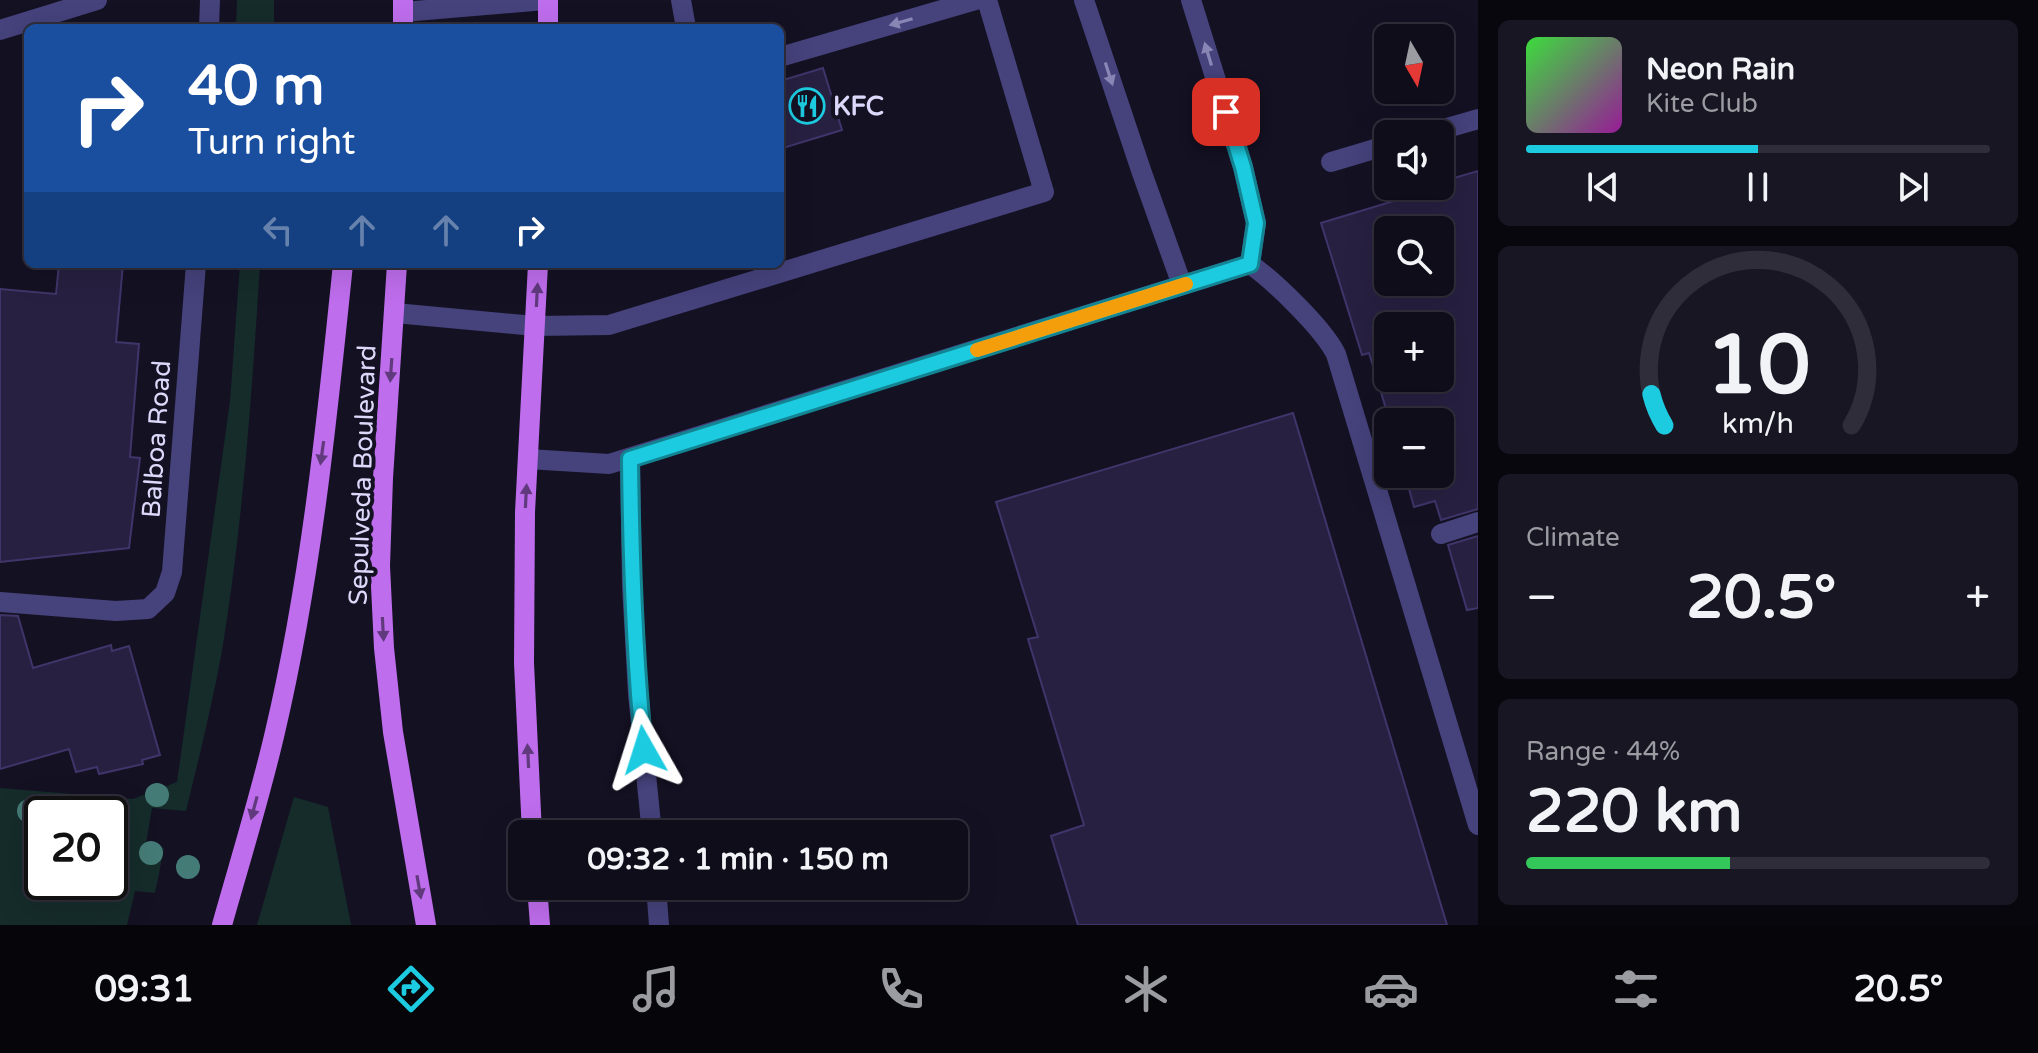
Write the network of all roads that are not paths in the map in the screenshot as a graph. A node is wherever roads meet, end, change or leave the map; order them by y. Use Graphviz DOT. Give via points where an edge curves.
graph roads {
  1 [pos="97,0"];
  2 [pos="210,0"];
  3 [pos="547,0"];
  4 [pos="681,0"];
  5 [pos="976,0"];
  6 [pos="987,0"];
  7 [pos="1084,0"];
  8 [pos="1191,0"];
  9 [pos="403,13"];
  10 [pos="209,24"];
  11 [pos="548,24"];
  12 [pos="685,24"];
  13 [pos="0,30"];
  14 [pos="784,56"];
  15 [pos="1478,119"];
  16 [pos="1454,126"];
  17 [pos="1374,149"];
  18 [pos="1331,162"];
  19 [pos="1250,264"];
  20 [pos="196,268"];
  21 [pos="343,268"];
  22 [pos="397,268"];
  23 [pos="538,268"];
  24 [pos="1182,285"];
  25 [pos="395,313"];
  26 [pos="535,326"];
  27 [pos="528,459"];
  28 [pos="630,459"];
  29 [pos="1478,522"];
  30 [pos="1441,534"];
  31 [pos="0,602"];
  32 [pos="531,820"];
  33 [pos="651,820"];
  34 [pos="1478,825"];
  35 [pos="538,900"];
  36 [pos="657,900"];
  37 [pos="222,925"];
  38 [pos="426,925"];
  39 [pos="540,925"];
  40 [pos="659,925"];
  1 -- 13 [label="street"];
  2 -- 10 [label="street"];
  3 -- 9 [label="street"];
  3 -- 11 [label="main road"];
  4 -- 12 [label="street"];
  5 -- 14 [label="street, one-way"];
  6 -- 26 [label="street" via="1044,192 609,325"];
  7 -- 24 [label="street, one-way"];
  19 -- 8 [label="street, one-way" via="1256,223"];
  15 -- 16 [label="street"];
  17 -- 18 [label="street"];
  19 -- 24 [label="street"];
  19 -- 34 [label="street" via="1336,354"];
  20 -- 31 [label="street, Balboa Road" via="172,572 165,593 148,609 116,611"];
  21 -- 37 [label="main road, one-way" via="300,608 275,733"];
  22 -- 25 [label="main road, Sepulveda Boulevard"];
  26 -- 23 [label="main road, one-way"];
  24 -- 28 [label="street"];
  25 -- 26 [label="street"];
  25 -- 38 [label="main road, Sepulveda Boulevard, one-way" via="383,478 383,634 393,732"];
  26 -- 27 [label="main road"];
  27 -- 28 [label="street" via="609,464"];
  32 -- 27 [label="main road, one-way" via="524,663"];
  28 -- 33 [label="street" via="638,694"];
  29 -- 30 [label="street"];
  35 -- 39 [label="main road"];
  36 -- 40 [label="street"];
}
